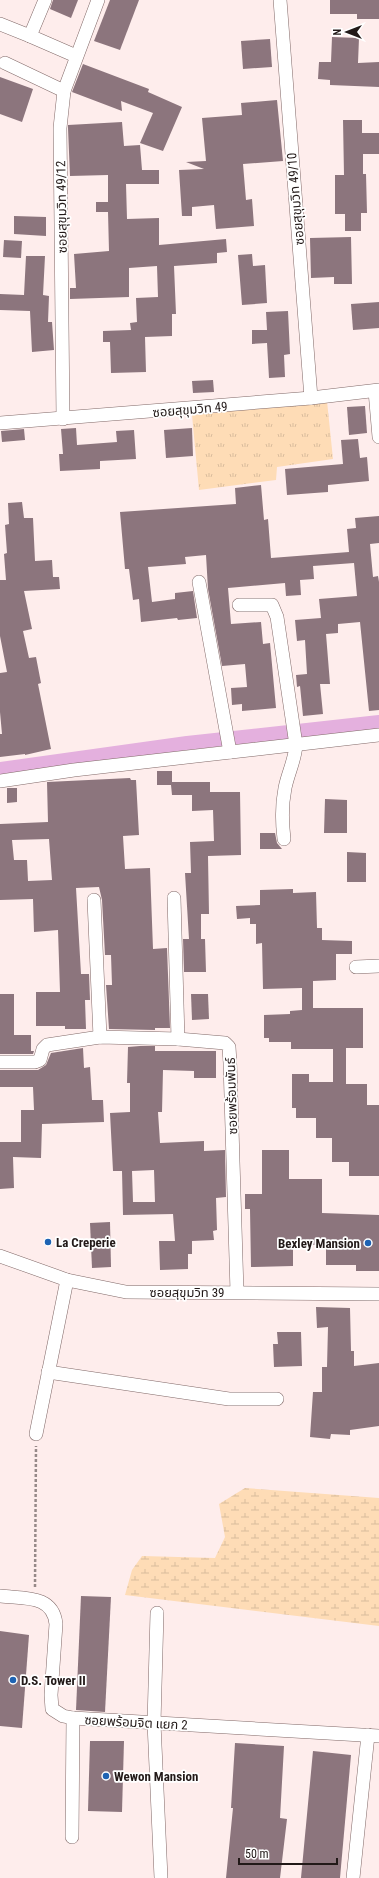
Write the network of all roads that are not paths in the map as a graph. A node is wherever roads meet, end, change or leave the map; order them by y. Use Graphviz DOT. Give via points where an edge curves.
graph roads {
  1 [pos="45,0"];
  2 [pos="98,0"];
  3 [pos="280,0"];
  4 [pos="0,24"];
  5 [pos="30,36"];
  6 [pos="76,56"];
  7 [pos="5,63"];
  8 [pos="64,91"];
  9 [pos="377,391"];
  10 [pos="311,398"];
  11 [pos="64,419"];
  12 [pos="0,423"];
  13 [pos="379,437"];
  14 [pos="199,582"];
  15 [pos="239,605"];
  16 [pos="379,735"];
  17 [pos="296,745"];
  18 [pos="230,752"];
  19 [pos="0,781"];
  20 [pos="284,838"];
  21 [pos="174,898"];
  22 [pos="94,900"];
  23 [pos="379,966"];
  24 [pos="356,967"];
  25 [pos="100,1038"];
  26 [pos="178,1039"];
  27 [pos="0,1062"];
  28 [pos="0,1256"];
  29 [pos="66,1280"];
  30 [pos="236,1292"];
  31 [pos="379,1294"];
  32 [pos="48,1372"];
  33 [pos="276,1399"];
  34 [pos="36,1434"];
  35 [pos="0,1596"];
  36 [pos="157,1613"];
  37 [pos="73,1718"];
  38 [pos="154,1723"];
  39 [pos="374,1736"];
  40 [pos="72,1837"];
  41 [pos="161,1878"];
  42 [pos="353,1878"];
  1 -- 5 [label="street"];
  2 -- 6 [label="street, ซอยสุขุมวิท 49/12"];
  3 -- 10 [label="street, ซอยสุขุมวิท 49/10"];
  4 -- 5 [label="street"];
  5 -- 6 [label="street"];
  6 -- 8 [label="street, ซอยสุขุมวิท 49/12"];
  7 -- 8 [label="street"];
  8 -- 11 [label="street, ซอยสุขุมวิท 49/12" via="60,128"];
  9 -- 10 [label="street, ซอยสุขุมวิท 49"];
  9 -- 13 [label="street"];
  10 -- 11 [label="street, ซอยสุขุมวิท 49"];
  11 -- 12 [label="street, ซอยสุขุมวิท 49"];
  14 -- 18 [label="street"];
  15 -- 17 [label="street" via="272,605 275,610"];
  16 -- 17 [label="street"];
  17 -- 18 [label="street"];
  17 -- 20 [label="street" via="296,756 285,789 282,827"];
  18 -- 19 [label="street"];
  21 -- 26 [label="street"];
  22 -- 25 [label="street"];
  23 -- 24 [label="street"];
  25 -- 26 [label="street, ซอยพร้อมพันธ์"];
  25 -- 27 [label="street, ซอยพร้อมพันธ์" via="47,1045 40,1060 35,1062"];
  26 -- 30 [label="street, ซอยพร้อมพันธ์" via="225,1043 229,1047"];
  28 -- 29 [label="street, ซอยสุขุมวิท 39"];
  29 -- 30 [label="street, ซอยสุขุมวิท 39" via="126,1292"];
  29 -- 32 [label="street"];
  30 -- 31 [label="street, ซอยสุขุมวิท 39"];
  32 -- 33 [label="street" via="229,1400"];
  32 -- 34 [label="street"];
  35 -- 37 [label="street, ซอยพร้อมจิต แยก 2" via="35,1600 50,1605 55,1614 52,1709 63,1716"];
  36 -- 38 [label="street"];
  37 -- 38 [label="street, ซอยพร้อมจิต แยก 2"];
  37 -- 40 [label="street"];
  38 -- 39 [label="street, ซอยพร้อมจิต แยก 2"];
  38 -- 41 [label="street"];
  39 -- 42 [label="street"];
}
